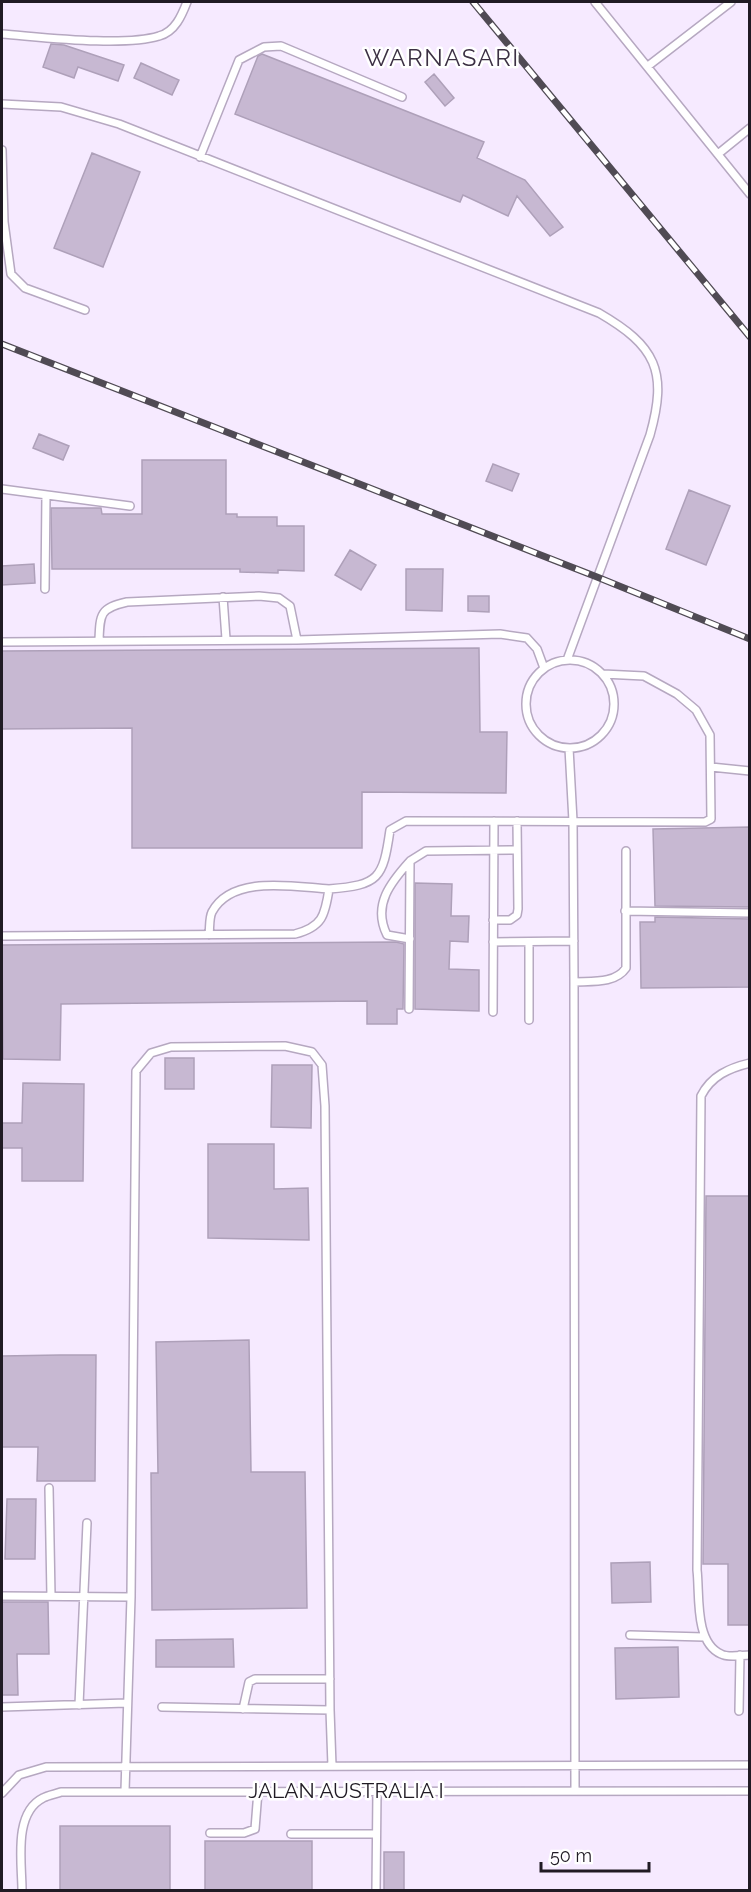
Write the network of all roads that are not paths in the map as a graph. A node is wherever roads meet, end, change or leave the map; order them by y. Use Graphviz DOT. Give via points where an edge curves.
graph roads {
  1 [pos="187,2"];
  2 [pos="595,2"];
  3 [pos="731,2"];
  4 [pos="2,34"];
  5 [pos="648,66"];
  6 [pos="402,97"];
  7 [pos="2,104"];
  8 [pos="750,128"];
  9 [pos="2,150"];
  10 [pos="718,154"];
  11 [pos="200,157"];
  12 [pos="750,194"];
  13 [pos="85,310"];
  14 [pos="2,489"];
  15 [pos="46,495"];
  16 [pos="130,506"];
  17 [pos="45,589"];
  18 [pos="223,597"];
  19 [pos="226,639"];
  20 [pos="99,640"];
  21 [pos="297,640"];
  22 [pos="2,642"];
  23 [pos="567,660"];
  24 [pos="544,668"];
  25 [pos="603,674"];
  26 [pos="569,748"];
  27 [pos="711,767"];
  28 [pos="750,771"];
  29 [pos="494,821"];
  30 [pos="517,821"];
  31 [pos="573,821"];
  32 [pos="494,850"];
  33 [pos="518,850"];
  34 [pos="626,850"];
  35 [pos="410,861"];
  36 [pos="329,889"];
  37 [pos="625,911"];
  38 [pos="750,913"];
  39 [pos="493,920"];
  40 [pos="209,935"];
  41 [pos="2,936"];
  42 [pos="410,939"];
  43 [pos="574,941"];
  44 [pos="493,942"];
  45 [pos="529,942"];
  46 [pos="574,982"];
  47 [pos="409,1009"];
  48 [pos="493,1012"];
  49 [pos="530,1020"];
  50 [pos="750,1063"];
  51 [pos="49,1488"];
  52 [pos="87,1523"];
  53 [pos="2,1596"];
  54 [pos="51,1596"];
  55 [pos="84,1596"];
  56 [pos="131,1597"];
  57 [pos="630,1635"];
  58 [pos="704,1637"];
  59 [pos="740,1655"];
  60 [pos="750,1655"];
  61 [pos="330,1679"];
  62 [pos="126,1703"];
  63 [pos="79,1706"];
  64 [pos="2,1707"];
  65 [pos="162,1707"];
  66 [pos="243,1709"];
  67 [pos="330,1710"];
  68 [pos="739,1711"];
  69 [pos="575,1765"];
  70 [pos="750,1765"];
  71 [pos="332,1766"];
  72 [pos="126,1767"];
  73 [pos="575,1790"];
  74 [pos="125,1791"];
  75 [pos="258,1791"];
  76 [pos="377,1791"];
  77 [pos="750,1791"];
  78 [pos="2,1793"];
  79 [pos="210,1833"];
  80 [pos="291,1834"];
  81 [pos="375,1834"];
  82 [pos="21,1890"];
  83 [pos="376,1890"];
  1 -- 4 [label="lane" via="175,27 160,36 91,39"];
  2 -- 5 [label="lane"];
  3 -- 5 [label="lane"];
  5 -- 10 [label="lane"];
  6 -- 11 [label="lane" via="281,46 264,47 239,60"];
  7 -- 11 [label="lane" via="61,107 118,124"];
  8 -- 10 [label="lane"];
  9 -- 13 [label="lane" via="4,222 11,274 25,288"];
  10 -- 12 [label="lane"];
  11 -- 23 [label="lane" via="599,313 627,329 645,348 656,371 659,404"];
  14 -- 15 [label="lane"];
  15 -- 16 [label="lane"];
  15 -- 17 [label="lane"];
  18 -- 19 [label="lane"];
  18 -- 20 [label="lane" via="109,606 99,617"];
  18 -- 21 [label="lane" via="279,598 290,606"];
  19 -- 20 [label="lane"];
  19 -- 21 [label="lane"];
  20 -- 22 [label="lane"];
  21 -- 24 [label="lane" via="500,633 527,638 537,649"];
  23 -- 24 [label="lane"];
  23 -- 25 [label="lane" via="583,662"];
  24 -- 26 [label="lane" via="528,690 528,717 543,739"];
  25 -- 26 [label="lane" via="615,701 613,716 597,740"];
  25 -- 27 [label="lane" via="644,676 684,699 696,710 710,735"];
  26 -- 31 [label="lane"];
  27 -- 28 [label="lane"];
  27 -- 31 [label="lane" via="713,812 705,822"];
  29 -- 30 [label="lane"];
  29 -- 32 [label="lane"];
  29 -- 36 [label="lane" via="417,820 397,824 390,830 381,871 371,882"];
  30 -- 31 [label="lane"];
  30 -- 33 [label="lane"];
  31 -- 43 [label="lane"];
  32 -- 33 [label="lane"];
  32 -- 35 [label="lane" via="426,851"];
  32 -- 39 [label="lane"];
  33 -- 39 [label="lane" via="517,915 510,920"];
  34 -- 37 [label="lane"];
  35 -- 42 [label="lane"];
  35 -- 42 [label="lane" via="391,883 382,904 387,935"];
  36 -- 40 [label="lane" via="326,909 318,925 310,930 295,934"];
  36 -- 40 [label="lane" via="249,887 235,891 211,914"];
  37 -- 38 [label="lane"];
  37 -- 46 [label="lane" via="626,968 621,976"];
  39 -- 44 [label="lane"];
  40 -- 41 [label="lane"];
  42 -- 47 [label="lane"];
  43 -- 45 [label="lane"];
  43 -- 46 [label="lane"];
  44 -- 45 [label="lane"];
  44 -- 48 [label="lane"];
  45 -- 49 [label="lane"];
  46 -- 69 [label="lane"];
  50 -- 58 [label="lane" via="730,1068 707,1084 701,1096 697,1570"];
  51 -- 54 [label="lane"];
  52 -- 55 [label="lane"];
  53 -- 54 [label="lane"];
  54 -- 55 [label="lane"];
  55 -- 56 [label="lane"];
  55 -- 63 [label="lane"];
  56 -- 61 [label="lane" via="136,1071 152,1053 171,1047 285,1046 312,1052 322,1065 325,1106"];
  56 -- 62 [label="lane"];
  57 -- 58 [label="lane"];
  58 -- 59 [label="lane" via="722,1655"];
  59 -- 60 [label="lane"];
  59 -- 68 [label="lane"];
  61 -- 66 [label="lane" via="255,1679 245,1690"];
  61 -- 67 [label="lane"];
  62 -- 63 [label="lane"];
  62 -- 72 [label="lane"];
  63 -- 64 [label="lane"];
  65 -- 66 [label="lane"];
  66 -- 67 [label="lane"];
  67 -- 71 [label="lane"];
  69 -- 70 [label="lane, JALAN AUSTRALIA I"];
  69 -- 71 [label="lane, JALAN AUSTRALIA I"];
  69 -- 73 [label="lane"];
  71 -- 72 [label="lane, JALAN AUSTRALIA I"];
  72 -- 74 [label="lane"];
  72 -- 78 [label="lane, JALAN AUSTRALIA I" via="46,1767 19,1775"];
  73 -- 76 [label="lane, JALAN AUSTRALIA I"];
  73 -- 77 [label="lane, JALAN AUSTRALIA I"];
  74 -- 75 [label="lane, JALAN AUSTRALIA I"];
  74 -- 82 [label="lane, JALAN AUSTRALIA I" via="61,1792 42,1798 30,1808 22,1827"];
  75 -- 76 [label="lane, JALAN AUSTRALIA I"];
  75 -- 79 [label="lane" via="255,1829 244,1833"];
  76 -- 81 [label="lane"];
  80 -- 81 [label="lane"];
  81 -- 83 [label="lane"];
}
